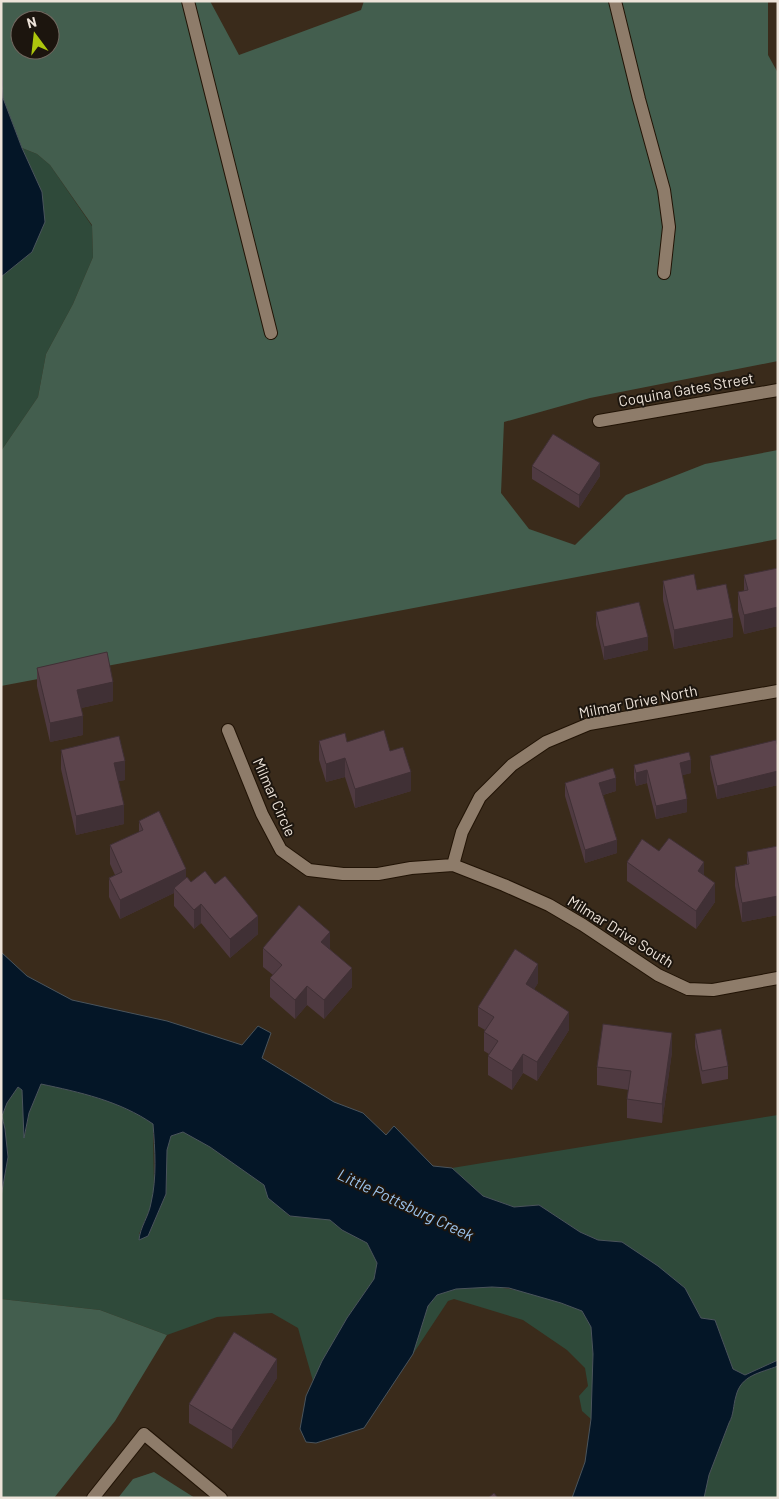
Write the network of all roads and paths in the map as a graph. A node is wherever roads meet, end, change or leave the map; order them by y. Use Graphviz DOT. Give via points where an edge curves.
graph roads {
  1 [pos="188,1"];
  2 [pos="615,1"];
  3 [pos="664,273"];
  4 [pos="271,333"];
  5 [pos="778,390"];
  6 [pos="599,421"];
  7 [pos="778,691"];
  8 [pos="228,730"];
  9 [pos="453,865"];
  10 [pos="778,978"];
  11 [pos="93,1498"];
  12 [pos="221,1498"];
  1 -- 4 [label="street"];
  2 -- 3 [label="street" via="664,190 669,227"];
  5 -- 6 [label="street, Coquina Gates Street"];
  7 -- 9 [label="street, Milmar Drive North" via="589,724 546,742 512,765 480,797 462,832"];
  8 -- 9 [label="street, Milmar Circle" via="262,814 281,850 309,870 378,874"];
  9 -- 10 [label="street, Milmar Drive South" via="549,906 658,975 688,989 713,990"];
  11 -- 12 [label="street" via="144,1434"];
}
